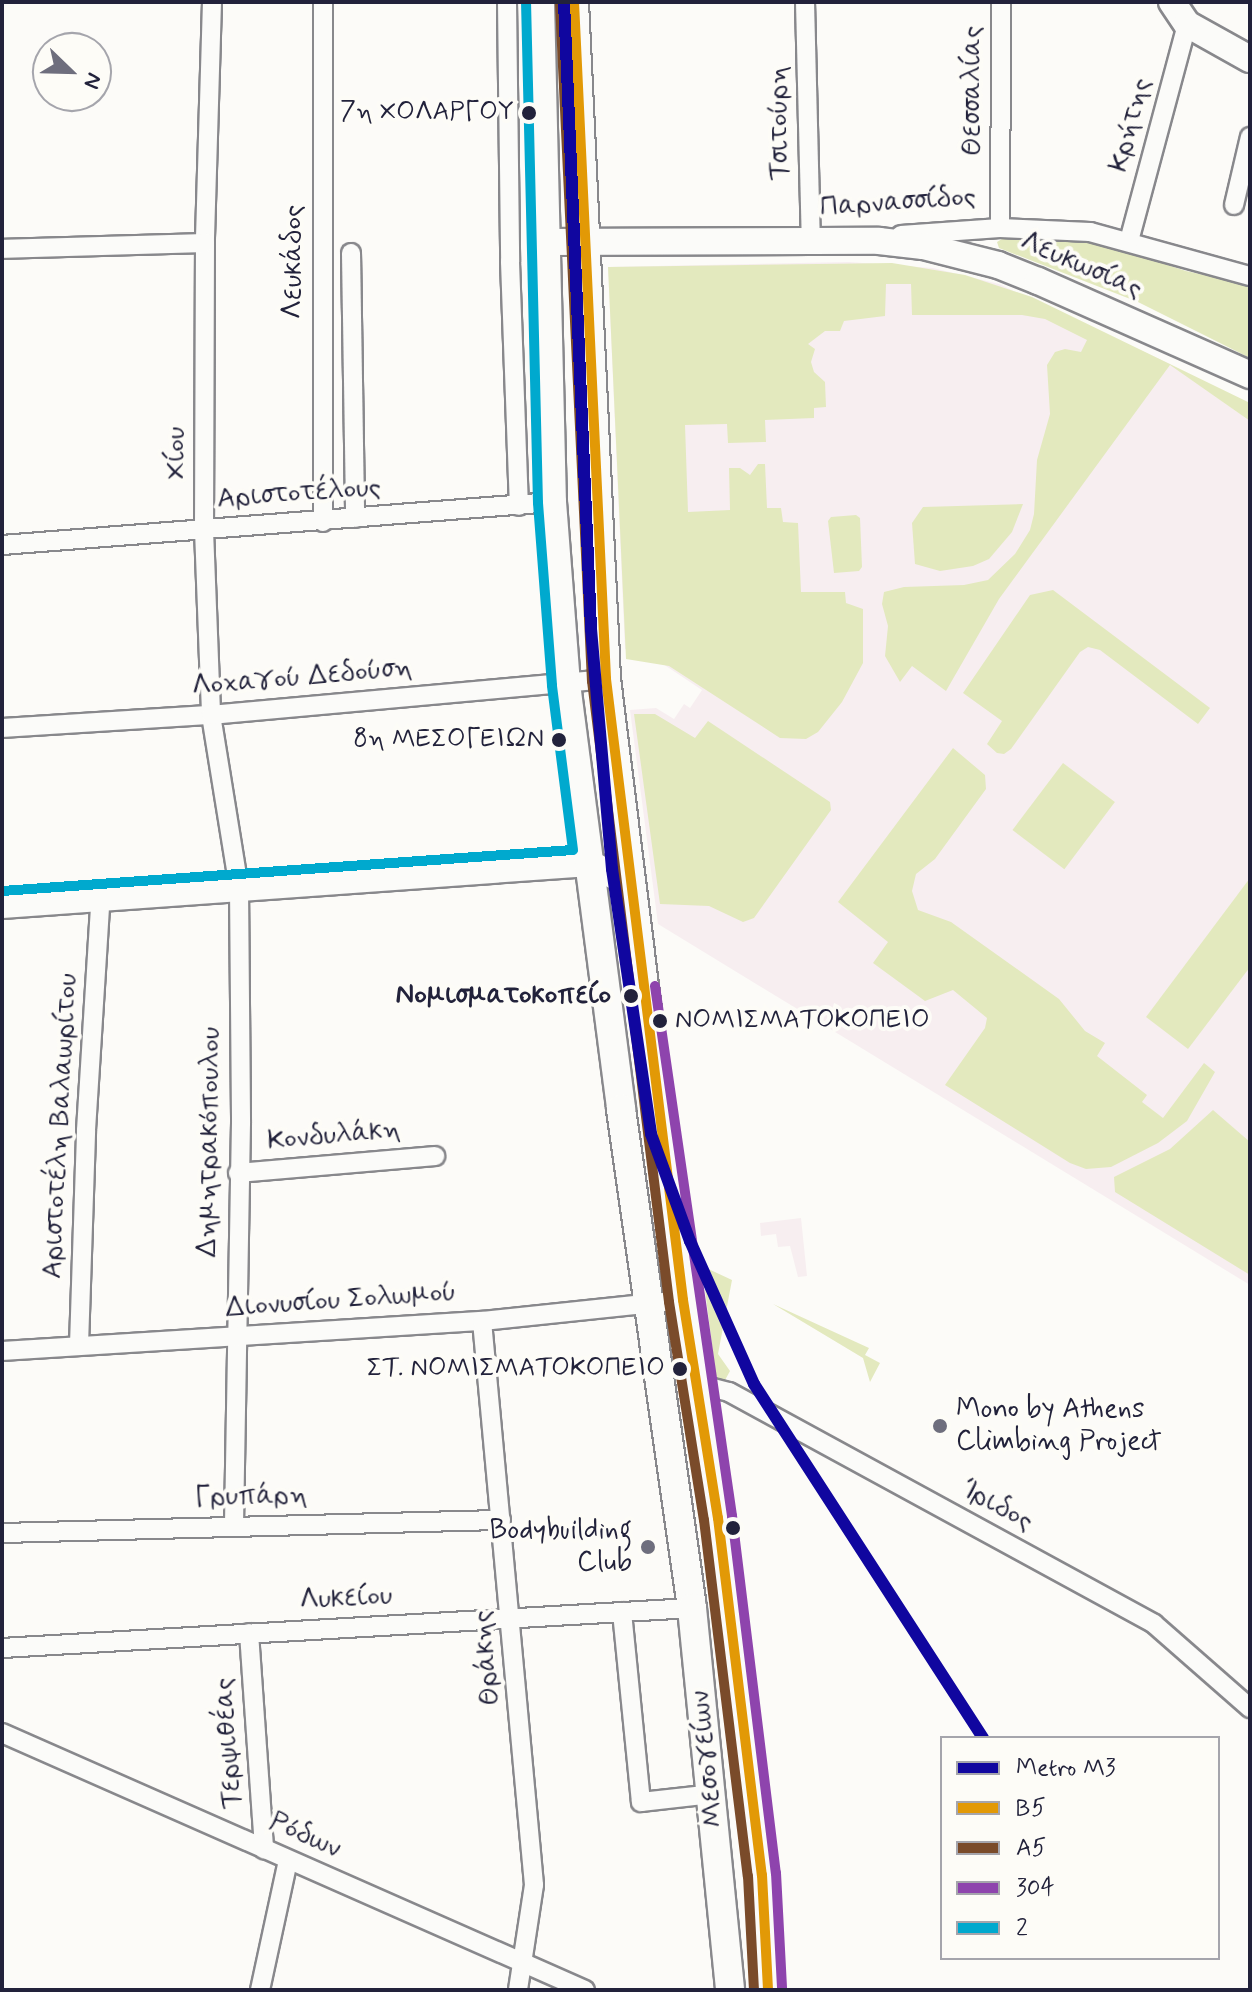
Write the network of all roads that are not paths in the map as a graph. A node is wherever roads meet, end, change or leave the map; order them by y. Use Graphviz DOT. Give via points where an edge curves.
graph roads {
  1 [pos="212,2"];
  2 [pos="323,2"];
  3 [pos="507,2"];
  4 [pos="540,2"];
  5 [pos="574,2"];
  6 [pos="805,2"];
  7 [pos="1001,2"];
  8 [pos="1172,2"];
  9 [pos="1187,24"];
  10 [pos="1250,59"];
  11 [pos="1250,137"];
  12 [pos="1234,205"];
  13 [pos="1000,228"];
  14 [pos="879,241"];
  15 [pos="1129,241"];
  16 [pos="545,242"];
  17 [pos="811,242"];
  18 [pos="205,243"];
  19 [pos="584,243"];
  20 [pos="2,249"];
  21 [pos="351,253"];
  22 [pos="1250,276"];
  23 [pos="1250,375"];
  24 [pos="552,502"];
  25 [pos="519,506"];
  26 [pos="355,518"];
  27 [pos="323,522"];
  28 [pos="204,530"];
  29 [pos="2,545"];
  30 [pos="606,679"];
  31 [pos="566,684"];
  32 [pos="211,715"];
  33 [pos="2,728"];
  34 [pos="590,871"];
  35 [pos="630,884"];
  36 [pos="239,896"];
  37 [pos="2,905"];
  38 [pos="100,910"];
  39 [pos="2,918"];
  40 [pos="435,1156"];
  41 [pos="238,1173"];
  42 [pos="683,1300"];
  43 [pos="651,1304"];
  44 [pos="482,1321"];
  45 [pos="235,1336"];
  46 [pos="79,1345"];
  47 [pos="2,1351"];
  48 [pos="697,1391"];
  49 [pos="501,1520"];
  50 [pos="234,1525"];
  51 [pos="2,1533"];
  52 [pos="692,1608"];
  53 [pos="622,1612"];
  54 [pos="511,1618"];
  55 [pos="249,1633"];
  56 [pos="2,1648"];
  57 [pos="1250,1708"];
  58 [pos="2,1733"];
  59 [pos="712,1794"];
  60 [pos="264,1849"];
  61 [pos="288,1860"];
  62 [pos="524,1963"];
  63 [pos="260,1990"];
  64 [pos="518,1990"];
  65 [pos="585,1990"];
  66 [pos="730,1990"];
  67 [pos="768,1990"];
  1 -- 18 [label="street, Χίου"];
  2 -- 27 [label="street, Λευκάδος"];
  3 -- 25 [label="street"];
  4 -- 16 [label="main road, Μεσογείων"];
  5 -- 19 [label="main road, Μεσογείων"];
  6 -- 17 [label="street, Τσιτούρη"];
  7 -- 13 [label="street, Θεσσαλίας"];
  8 -- 9 [label="street"];
  9 -- 10 [label="street"];
  9 -- 15 [label="street, Κρήτης"];
  11 -- 12 [label="street"];
  13 -- 14 [label="street, Παρνασσίδος"];
  13 -- 15 [label="street, Παρνασσίδος" via="1090,232"];
  14 -- 17 [label="street, Παρνασσίδος"];
  14 -- 23 [label="street, Λευκωσίας" via="945,250 998,265"];
  15 -- 22 [label="street, Παρνασσίδος"];
  16 -- 19 [label="street, Παρνασσίδος"];
  16 -- 24 [label="main road, Μεσογείων"];
  17 -- 19 [label="street, Παρνασσίδος"];
  18 -- 20 [label="street"];
  18 -- 28 [label="street, Χίου"];
  19 -- 30 [label="main road, Μεσογείων"];
  21 -- 26 [label="street"];
  24 -- 25 [label="street, Αριστοτέλους"];
  24 -- 31 [label="main road, Μεσογείων"];
  25 -- 26 [label="street, Αριστοτέλους"];
  26 -- 27 [label="street, Αριστοτέλους"];
  27 -- 28 [label="street, Αριστοτέλους"];
  28 -- 29 [label="street, Αριστοτέλους"];
  28 -- 32 [label="street, Χίου"];
  30 -- 31 [label="street, Λοχαγού Δεδούση"];
  30 -- 35 [label="main road, Μεσογείων"];
  31 -- 32 [label="street, Λοχαγού Δεδούση"];
  31 -- 34 [label="main road, Μεσογείων"];
  32 -- 33 [label="street, Λοχαγού Δεδούση"];
  32 -- 36 [label="street, Χίου"];
  34 -- 35 [label="street"];
  34 -- 36 [label="street"];
  34 -- 43 [label="main road, Μεσογείων"];
  35 -- 42 [label="main road, Μεσογείων"];
  36 -- 37 [label="street"];
  36 -- 38 [label="street"];
  36 -- 41 [label="street, Δημητρακόπουλου"];
  38 -- 39 [label="street"];
  38 -- 46 [label="street, Αριστοτέλη Βαλαωρίτου"];
  40 -- 41 [label="street, Κονδυλάκη"];
  41 -- 45 [label="street, Δημητρακόπουλου"];
  42 -- 43 [label="street, Διονυσίου Σολωμού"];
  42 -- 48 [label="main road, Μεσογείων"];
  43 -- 44 [label="street, Διονυσίου Σολωμού"];
  43 -- 52 [label="main road, Μεσογείων"];
  44 -- 45 [label="street, Διονυσίου Σολωμού"];
  44 -- 49 [label="street, Θράκης"];
  45 -- 46 [label="street, Διονυσίου Σολωμού"];
  45 -- 50 [label="street, Δημητρακόπουλου"];
  46 -- 47 [label="street, Διονυσίου Σολωμού"];
  48 -- 57 [label="street, Ίριδος" via="729,1392 1154,1624"];
  48 -- 67 [label="main road, Μεσογείων" via="760,1860"];
  49 -- 50 [label="street, Γρυπάρη"];
  49 -- 54 [label="street, Θράκης"];
  50 -- 51 [label="street, Γρυπάρη"];
  52 -- 53 [label="street, Λυκείου"];
  52 -- 59 [label="main road, Μεσογείων"];
  53 -- 54 [label="street, Λυκείου"];
  53 -- 59 [label="street" via="641,1802"];
  54 -- 55 [label="street, Λυκείου"];
  54 -- 62 [label="street, Θράκης" via="534,1885"];
  55 -- 56 [label="street, Λυκείου"];
  55 -- 60 [label="street, Τερψιθέας"];
  58 -- 60 [label="street, Ρόδων"];
  59 -- 66 [label="main road, Μεσογείων"];
  60 -- 61 [label="street, Ρόδων"];
  61 -- 62 [label="street, Ρόδων"];
  61 -- 63 [label="street"];
  62 -- 64 [label="street, Θράκης"];
  62 -- 65 [label="street, Ρόδων"];
}
